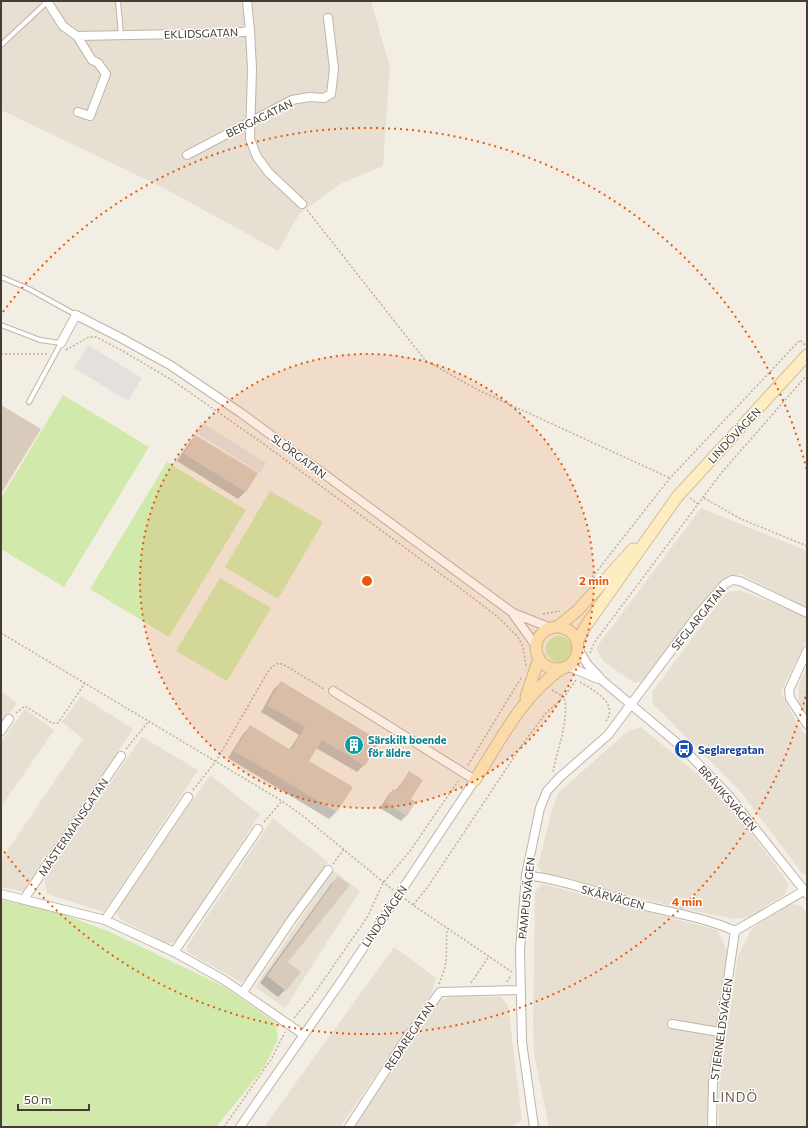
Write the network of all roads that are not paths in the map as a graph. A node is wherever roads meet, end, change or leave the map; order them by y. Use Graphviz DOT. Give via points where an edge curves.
graph roads {
  1 [pos="47,1"];
  2 [pos="118,1"];
  3 [pos="247,1"];
  4 [pos="328,18"];
  5 [pos="250,31"];
  6 [pos="121,35"];
  7 [pos="77,36"];
  8 [pos="1,45"];
  9 [pos="78,112"];
  10 [pos="250,122"];
  11 [pos="187,155"];
  12 [pos="302,204"];
  13 [pos="1,277"];
  14 [pos="76,315"];
  15 [pos="1,325"];
  16 [pos="61,343"];
  17 [pos="807,355"];
  18 [pos="29,402"];
  19 [pos="662,516"];
  20 [pos="513,613"];
  21 [pos="807,613"];
  22 [pos="554,627"];
  23 [pos="536,646"];
  24 [pos="578,646"];
  25 [pos="807,651"];
  26 [pos="539,658"];
  27 [pos="564,667"];
  28 [pos="603,681"];
  29 [pos="334,691"];
  30 [pos="524,703"];
  31 [pos="632,705"];
  32 [pos="9,719"];
  33 [pos="807,724"];
  34 [pos="1,732"];
  35 [pos="121,756"];
  36 [pos="475,780"];
  37 [pos="188,797"];
  38 [pos="258,829"];
  39 [pos="328,870"];
  40 [pos="526,875"];
  41 [pos="806,891"];
  42 [pos="1,894"];
  43 [pos="24,899"];
  44 [pos="105,920"];
  45 [pos="735,931"];
  46 [pos="174,952"];
  47 [pos="520,990"];
  48 [pos="243,992"];
  49 [pos="672,1024"];
  50 [pos="719,1032"];
  51 [pos="304,1035"];
  52 [pos="240,1127"];
  53 [pos="349,1127"];
  54 [pos="534,1127"];
  55 [pos="712,1127"];
  1 -- 7 [label="street" via="64,26"];
  1 -- 8 [label="lane"];
  2 -- 6 [label="lane"];
  3 -- 5 [label="street"];
  4 -- 10 [label="street, BERGAGATAN" via="334,69 330,94 324,98 292,100"];
  5 -- 6 [label="street, EKLIDSGATAN"];
  5 -- 10 [label="street, EKLIDSGATAN"];
  6 -- 7 [label="street, EKLIDSGATAN"];
  7 -- 9 [label="street" via="92,60 98,63 106,74 90,116"];
  10 -- 11 [label="street, BERGAGATAN"];
  10 -- 12 [label="street, EKLIDSGATAN" via="250,139 257,157 269,173"];
  13 -- 14 [label="lane, SLÖRGATAN"];
  14 -- 16 [label="street"];
  14 -- 20 [label="street, SLÖRGATAN" via="170,365 241,413"];
  15 -- 16 [label="lane" via="40,340"];
  16 -- 18 [label="lane"];
  17 -- 19 [label="main road, LINDÖVÄGEN" via="677,496"];
  19 -- 22 [label="main road, LINDÖVÄGEN" via="577,611"];
  19 -- 24 [label="main road, LINDÖVÄGEN" via="585,627"];
  20 -- 22 [label="street, SLÖRGATAN"];
  20 -- 23 [label="street, SLÖRGATAN"];
  21 -- 31 [label="street, SEGLARGATAN" via="740,581 732,580 725,584 697,616"];
  22 -- 23 [label="main road" via="541,634"];
  22 -- 24 [label="main road" via="570,631"];
  23 -- 26 [label="main road"];
  24 -- 27 [label="main road" via="577,656"];
  24 -- 28 [label="street, BRÅVIKSVÄGEN" via="588,665"];
  25 -- 33 [label="street" via="789,690 790,698"];
  26 -- 27 [label="main road" via="547,666"];
  26 -- 30 [label="main road, LINDÖVÄGEN"];
  27 -- 28 [label="street, BRÅVIKSVÄGEN"];
  27 -- 30 [label="main road, LINDÖVÄGEN" via="542,683"];
  28 -- 31 [label="street, BRÅVIKSVÄGEN"];
  29 -- 36 [label="street"];
  30 -- 36 [label="main road, LINDÖVÄGEN"];
  31 -- 40 [label="street, PAMPUSVÄGEN" via="608,735 560,777 548,791 540,808"];
  31 -- 41 [label="street, BRÅVIKSVÄGEN" via="684,749 730,797"];
  32 -- 34 [label="street"];
  35 -- 43 [label="street, MÄSTERMANSGATAN"];
  36 -- 51 [label="street, LINDÖVÄGEN"];
  37 -- 44 [label="street"];
  38 -- 46 [label="street"];
  39 -- 48 [label="street"];
  40 -- 45 [label="street, SKÅRVÄGEN" via="544,877 713,921"];
  40 -- 47 [label="street, PAMPUSVÄGEN" via="520,950"];
  41 -- 45 [label="street"];
  42 -- 43 [label="street"];
  43 -- 44 [label="street"];
  44 -- 46 [label="street"];
  45 -- 50 [label="street, STJERNELDSVÄGEN"];
  46 -- 48 [label="street"];
  47 -- 53 [label="street, REDAREGATAN" via="440,992"];
  47 -- 54 [label="street, PAMPUSVÄGEN" via="522,1042"];
  48 -- 51 [label="street"];
  49 -- 50 [label="street"];
  50 -- 55 [label="street, STJERNELDSVÄGEN" via="713,1084"];
  51 -- 52 [label="street, LINDÖVÄGEN"];
}
